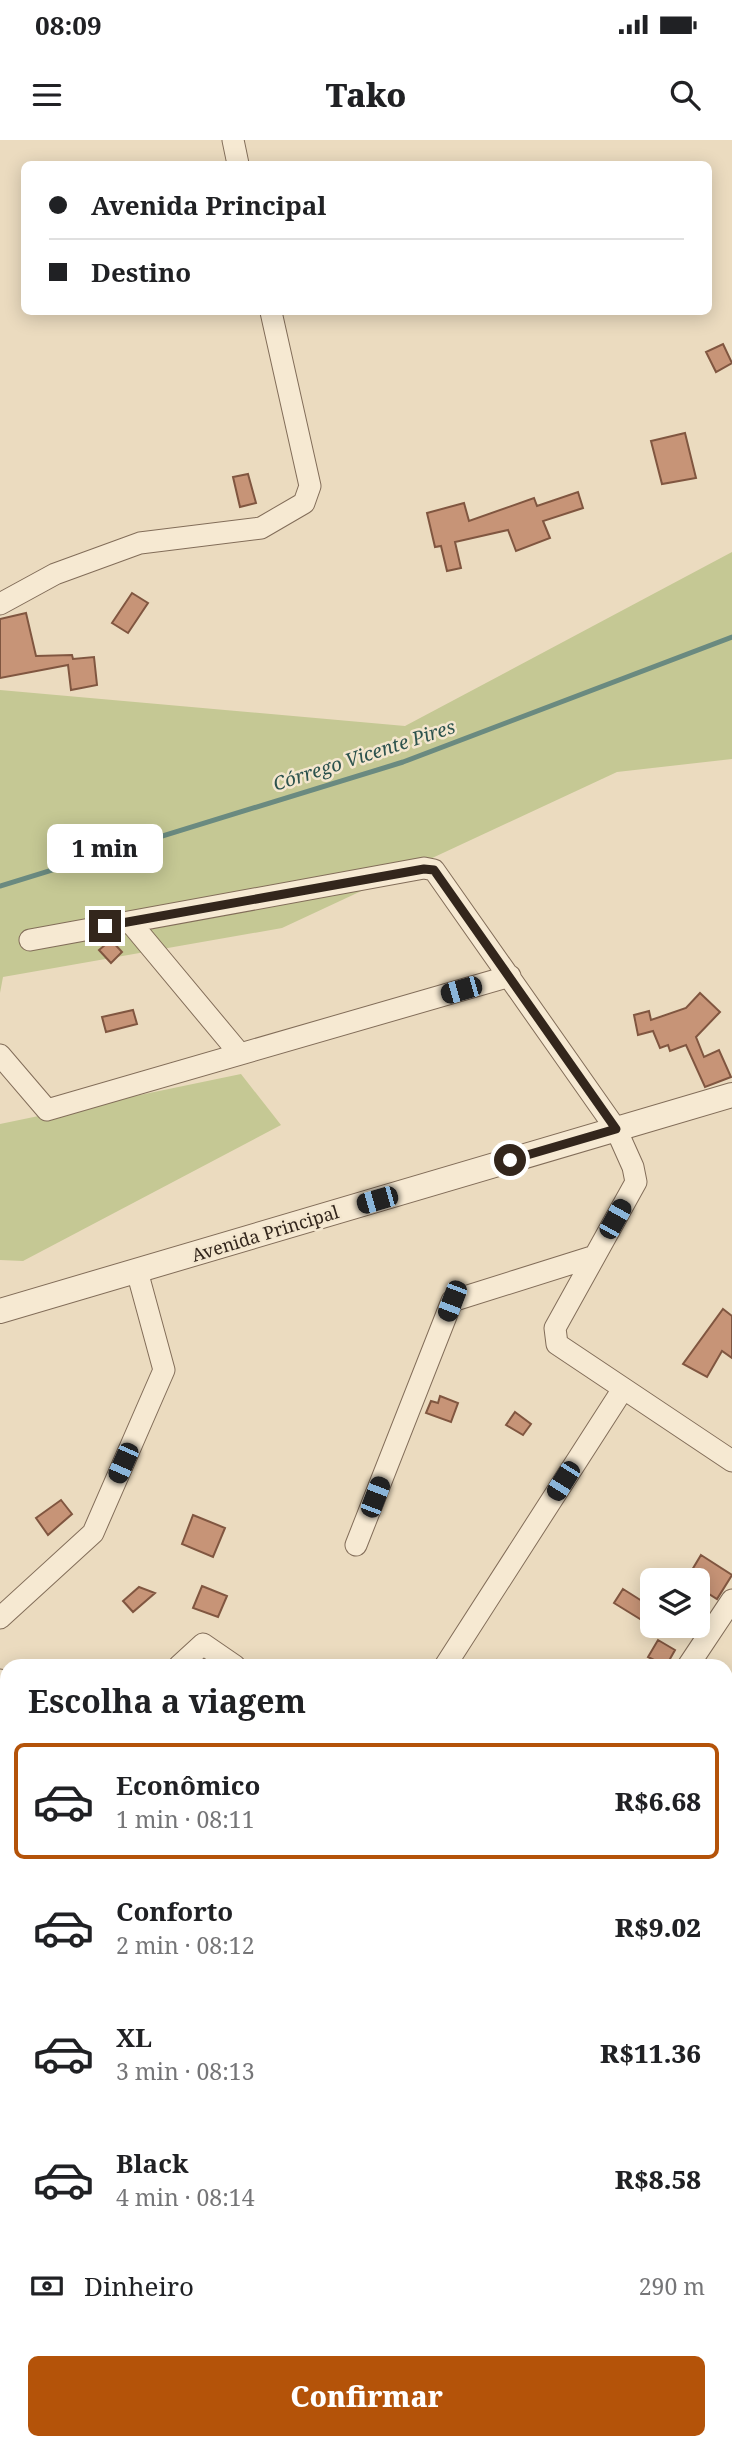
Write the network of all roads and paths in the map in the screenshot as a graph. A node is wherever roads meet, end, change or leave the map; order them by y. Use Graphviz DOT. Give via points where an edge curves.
graph roads {
  1 [pos="233,140"];
  2 [pos="237,161"];
  3 [pos="272,315"];
  4 [pos="0,604"];
  5 [pos="130,922"];
  6 [pos="30,940"];
  7 [pos="510,976"];
  8 [pos="240,1054"];
  9 [pos="0,1055"];
  10 [pos="732,1095"];
  11 [pos="616,1129"];
  12 [pos="595,1256"];
  13 [pos="137,1271"];
  14 [pos="0,1311"];
  15 [pos="622,1389"];
  16 [pos="732,1461"];
  17 [pos="356,1545"];
  18 [pos="732,1600"];
  19 [pos="0,1618"];
  20 [pos="187,1659"];
  21 [pos="225,1659"];
  22 [pos="449,1659"];
  23 [pos="693,1659"];
  1 -- 2 [label="street"];
  3 -- 4 [label="street" via="310,486 304,503 261,528 140,544 55,574"];
  5 -- 6 [label="street"];
  5 -- 7 [label="street" via="434,870"];
  5 -- 8 [label="street"];
  7 -- 8 [label="street"];
  7 -- 11 [label="street"];
  8 -- 9 [label="street" via="47,1110"];
  10 -- 11 [label="street, Avenida Principal"];
  11 -- 12 [label="street" via="636,1182"];
  11 -- 13 [label="street, Avenida Principal"];
  12 -- 15 [label="street" via="555,1328 557,1344"];
  12 -- 17 [label="street" via="452,1301"];
  13 -- 14 [label="street, Avenida Principal"];
  13 -- 19 [label="street" via="164,1370 93,1533"];
  15 -- 16 [label="street"];
  15 -- 22 [label="street"];
  18 -- 23 [label="street"];
  20 -- 21 [label="street" via="203,1644"];
}
